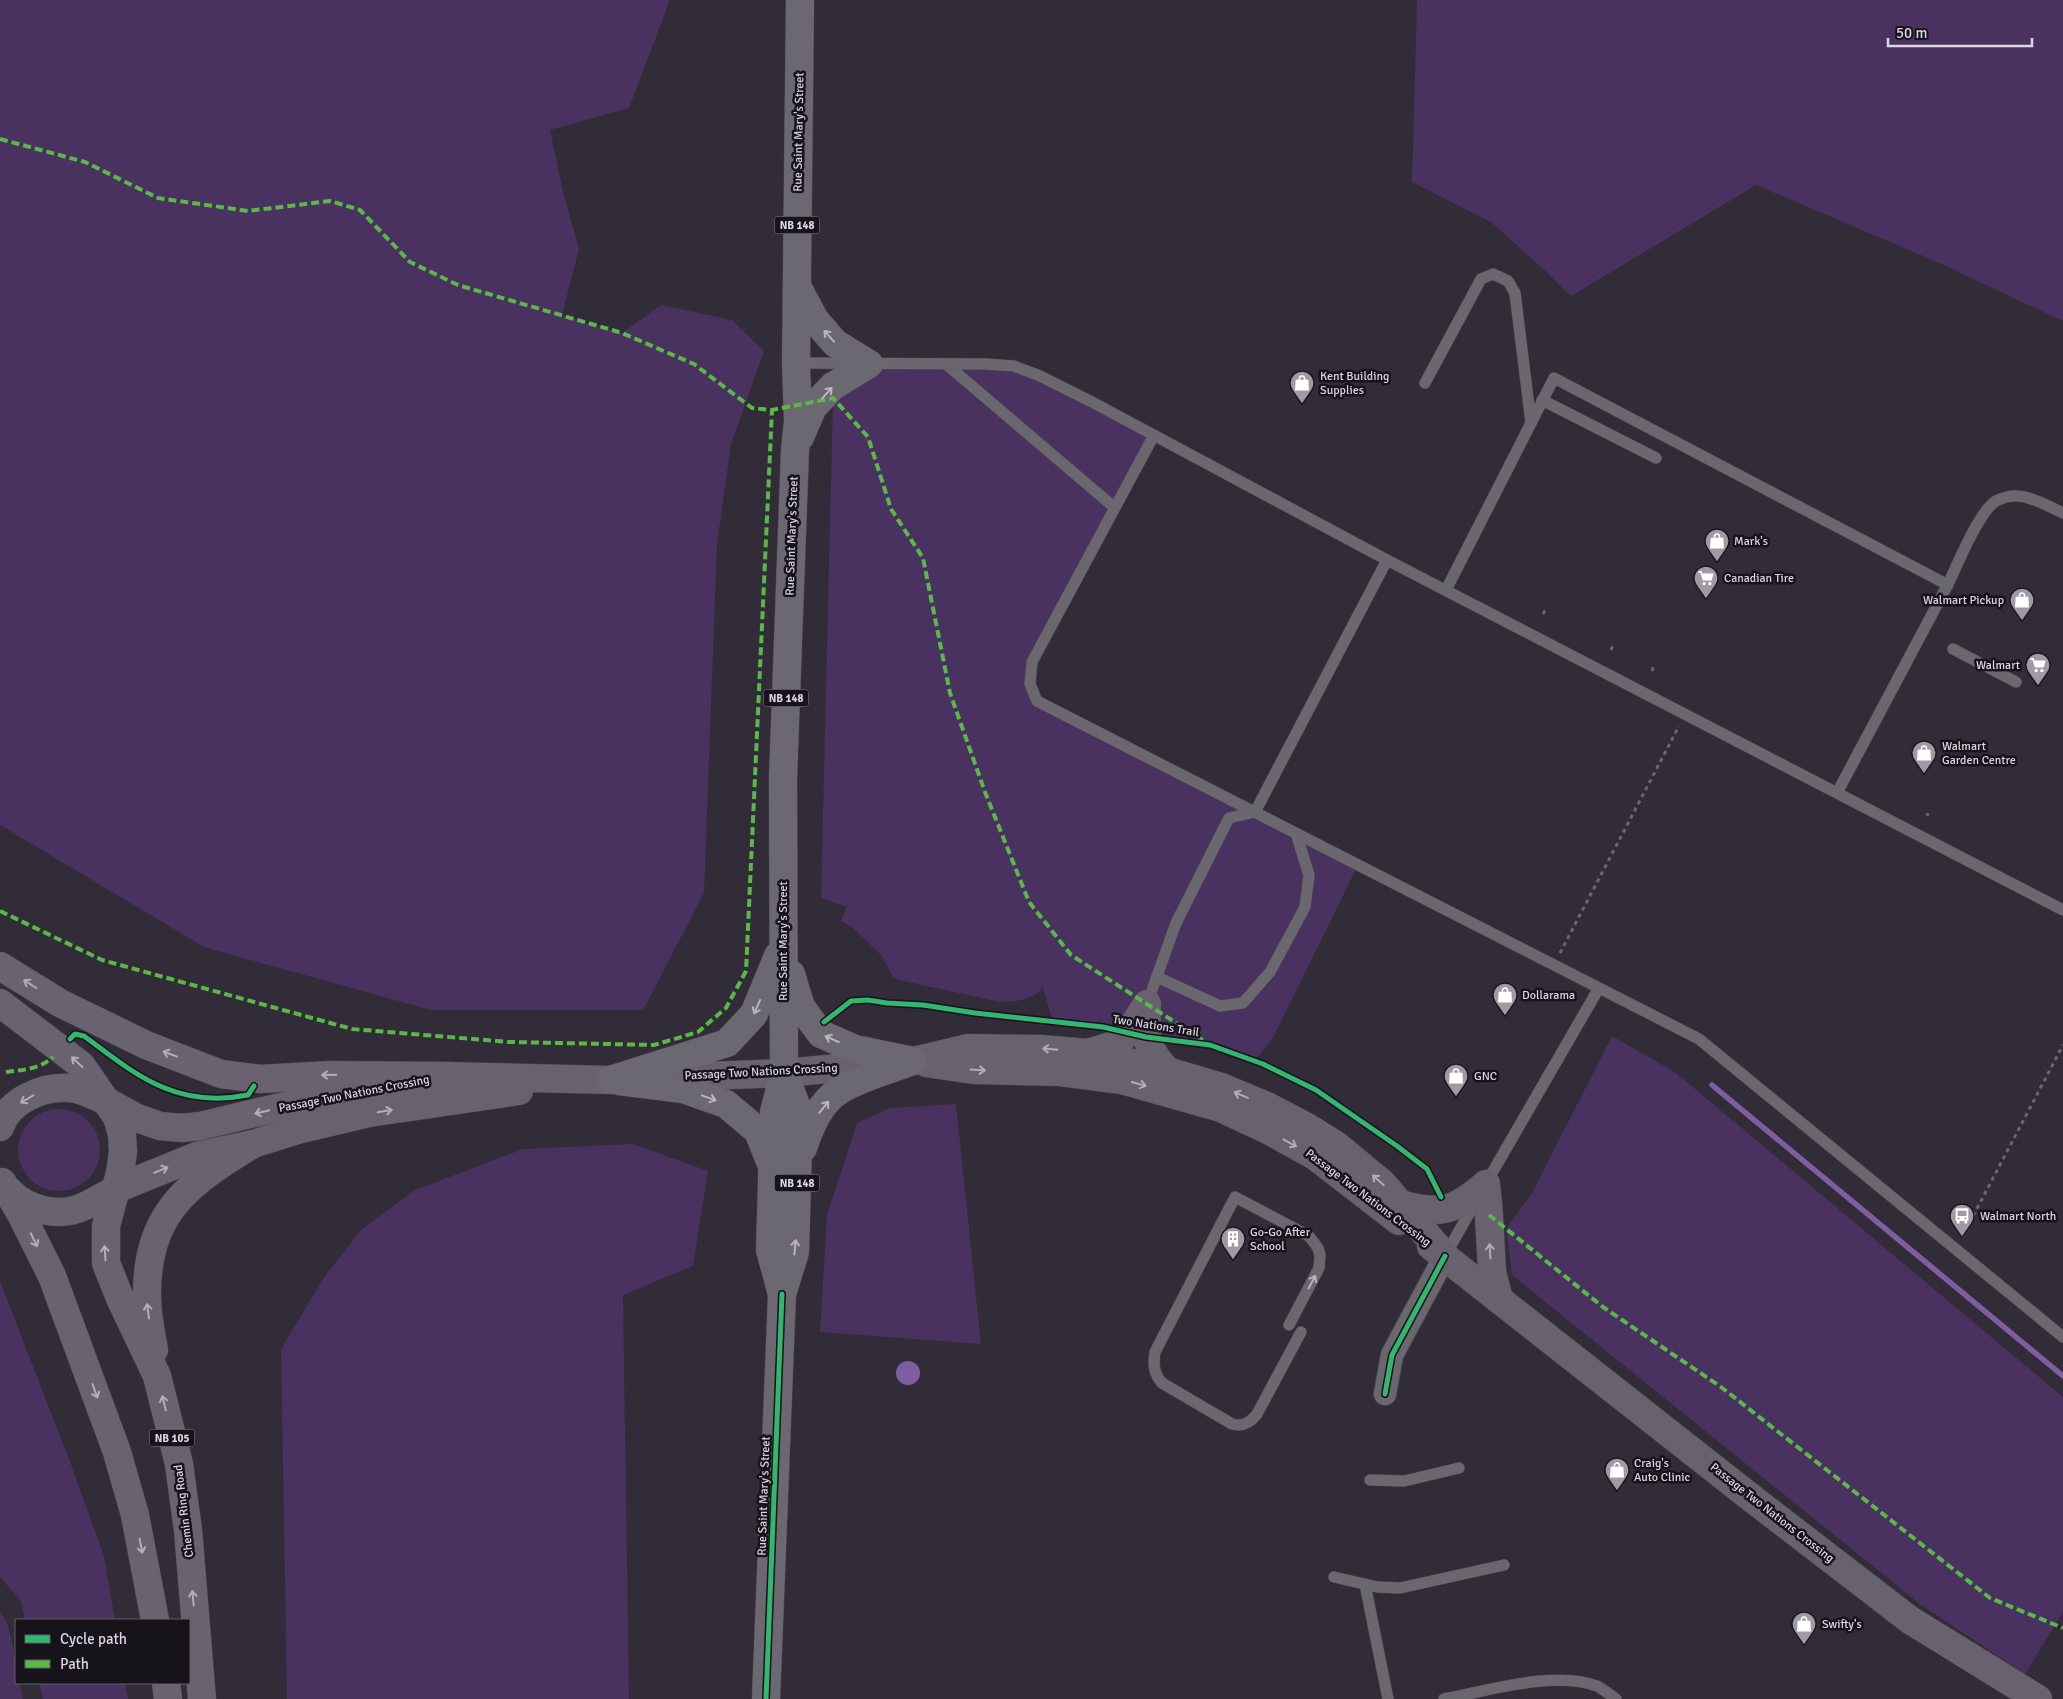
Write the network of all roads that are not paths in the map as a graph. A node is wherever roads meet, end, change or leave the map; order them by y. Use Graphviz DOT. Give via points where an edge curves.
graph roads {
  1 [pos="800,0"];
  2 [pos="797,285"];
  3 [pos="796,363"];
  4 [pos="869,364"];
  5 [pos="946,364"];
  6 [pos="1425,383"];
  7 [pos="1542,400"];
  8 [pos="1531,422"];
  9 [pos="1154,435"];
  10 [pos="795,450"];
  11 [pos="1656,458"];
  12 [pos="2048,506"];
  13 [pos="1115,508"];
  14 [pos="2063,513"];
  15 [pos="2063,522"];
  16 [pos="1387,560"];
  17 [pos="1948,585"];
  18 [pos="1446,590"];
  19 [pos="1953,649"];
  20 [pos="2016,682"];
  21 [pos="1837,793"];
  22 [pos="1255,812"];
  23 [pos="1296,833"];
  24 [pos="2063,910"];
  25 [pos="783,946"];
  26 [pos="0,966"];
  27 [pos="1157,977"];
  28 [pos="1599,988"];
  29 [pos="0,1003"];
  30 [pos="1147,1004"];
  31 [pos="1088,1053"];
  32 [pos="912,1060"];
  33 [pos="1168,1071"];
  34 [pos="784,1073"];
  35 [pos="447,1076"];
  36 [pos="610,1080"];
  37 [pos="106,1101"];
  38 [pos="0,1127"];
  39 [pos="253,1144"];
  40 [pos="785,1168"];
  41 [pos="1,1180"];
  42 [pos="1486,1184"];
  43 [pos="116,1189"];
  44 [pos="1400,1204"];
  45 [pos="1445,1256"];
  46 [pos="1499,1299"];
  47 [pos="1289,1325"];
  48 [pos="1301,1332"];
  49 [pos="2063,1337"];
  50 [pos="157,1376"];
  51 [pos="1385,1394"];
  52 [pos="1459,1468"];
  53 [pos="1370,1480"];
  54 [pos="1504,1565"];
  55 [pos="1334,1577"];
  56 [pos="1365,1584"];
  57 [pos="156,1619"];
  58 [pos="166,1684"];
  59 [pos="168,1699"];
  60 [pos="202,1699"];
  61 [pos="766,1699"];
  62 [pos="1388,1699"];
  63 [pos="1444,1699"];
  64 [pos="1616,1699"];
  65 [pos="2038,1699"];
  1 -- 2 [label="main road, Rue Saint Mary's Street / NB 148"];
  2 -- 3 [label="main road, Rue Saint Mary's Street / NB 148"];
  4 -- 2 [label="main road, one-way" via="831,338 815,320"];
  3 -- 4 [label="lane"];
  3 -- 10 [label="main road, Rue Saint Mary's Street / NB 148" via="798,421"];
  4 -- 5 [label="lane"];
  10 -- 4 [label="main road, one-way" via="813,407 833,386"];
  5 -- 9 [label="lane" via="1014,366 1040,376"];
  5 -- 13 [label="lane"];
  6 -- 8 [label="lane" via="1480,279 1492,274 1508,281 1515,294"];
  7 -- 8 [label="lane"];
  7 -- 11 [label="lane"];
  7 -- 17 [label="lane" via="1554,378"];
  8 -- 18 [label="lane"];
  9 -- 13 [label="lane"];
  9 -- 16 [label="lane"];
  10 -- 25 [label="main road, Rue Saint Mary's Street / NB 148" via="783,779"];
  12 -- 14 [label="lane"];
  12 -- 15 [label="lane"];
  12 -- 17 [label="lane" via="2030,497 2011,495 1994,502 1983,514"];
  13 -- 22 [label="lane" via="1032,662 1030,684 1037,701"];
  16 -- 18 [label="lane"];
  16 -- 22 [label="lane"];
  17 -- 21 [label="lane"];
  18 -- 21 [label="lane"];
  19 -- 20 [label="lane"];
  21 -- 24 [label="lane"];
  22 -- 23 [label="lane"];
  22 -- 27 [label="lane" via="1229,818 1176,923"];
  23 -- 27 [label="lane" via="1309,875 1305,907 1270,972 1243,1003 1220,1006"];
  23 -- 28 [label="lane"];
  32 -- 25 [label="main road, one-way" via="855,1049 821,1034 801,1007"];
  25 -- 34 [label="main road, Rue Saint Mary's Street / NB 148"];
  25 -- 36 [label="main road, one-way" via="754,1014 727,1043"];
  35 -- 26 [label="highway, one-way" via="329,1075 260,1079 221,1074 146,1045 69,1007"];
  27 -- 30 [label="lane"];
  28 -- 42 [label="lane"];
  28 -- 49 [label="lane" via="1700,1039"];
  37 -- 29 [label="highway, one-way" via="81,1065"];
  30 -- 31 [label="main road" via="1129,1032 1114,1044"];
  30 -- 33 [label="main road" via="1146,1037 1152,1054"];
  31 -- 32 [label="main road, Passage Two Nations Crossing, one-way" via="968,1048"];
  31 -- 33 [label="main road, Passage Two Nations Crossing"];
  32 -- 34 [label="main road, Passage Two Nations Crossing"];
  40 -- 32 [label="main road, one-way" via="822,1108 839,1091"];
  32 -- 45 [label="main road, Passage Two Nations Crossing, one-way" via="973,1070 1060,1072 1122,1080 1221,1108 1315,1156"];
  44 -- 33 [label="main road, Passage Two Nations Crossing, one-way" via="1382,1183 1336,1145 1307,1127 1221,1087"];
  34 -- 36 [label="main road, Passage Two Nations Crossing"];
  34 -- 40 [label="main road, Rue Saint Mary's Street / NB 148" via="774,1112"];
  35 -- 36 [label="main road, Passage Two Nations Crossing"];
  35 -- 37 [label="main road, Passage Two Nations Crossing, one-way" via="182,1128 160,1126 137,1118"];
  39 -- 36 [label="main road, Passage Two Nations Crossing, one-way" via="369,1113"];
  36 -- 40 [label="main road, one-way" via="683,1088 726,1104 758,1131"];
  37 -- 38 [label="highway, one-way" via="71,1088 51,1089 28,1096 12,1108"];
  37 -- 43 [label="highway, Chemin Ring Road" via="122,1134 124,1152"];
  43 -- 39 [label="main road, Passage Two Nations Crossing, one-way" via="197,1156"];
  50 -- 39 [label="highway, one-way" via="147,1298 149,1262 162,1222 184,1191 214,1167"];
  40 -- 61 [label="main road, Rue Saint Mary's Street / NB 148" via="770,1250 782,1294"];
  41 -- 43 [label="highway" via="15,1197 30,1207 52,1212 84,1207"];
  41 -- 57 [label="highway, one-way" via="22,1214 52,1276 117,1452 135,1515"];
  42 -- 44 [label="main road" via="1466,1202 1445,1209"];
  42 -- 45 [label="lane"];
  46 -- 42 [label="main road, one-way" via="1492,1272"];
  50 -- 43 [label="highway, Chemin Ring Road / NB 105, one-way" via="106,1263 106,1226"];
  44 -- 45 [label="main road, Passage Two Nations Crossing"];
  45 -- 46 [label="main road, Passage Two Nations Crossing"];
  45 -- 51 [label="street" via="1392,1355"];
  46 -- 65 [label="main road, Passage Two Nations Crossing" via="1910,1620"];
  47 -- 48 [label="lane, one-way" via="1319,1268 1318,1248 1309,1236 1235,1197 1155,1352 1156,1377 1232,1424 1245,1424 1257,1414"];
  60 -- 50 [label="highway, Chemin Ring Road / NB 105, one-way" via="188,1530 179,1464"];
  52 -- 53 [label="lane" via="1404,1481"];
  54 -- 56 [label="lane" via="1400,1588"];
  55 -- 56 [label="lane"];
  56 -- 62 [label="lane"];
  58 -- 59 [label="highway"];
  63 -- 64 [label="lane" via="1543,1680 1574,1680 1598,1687"];
}
